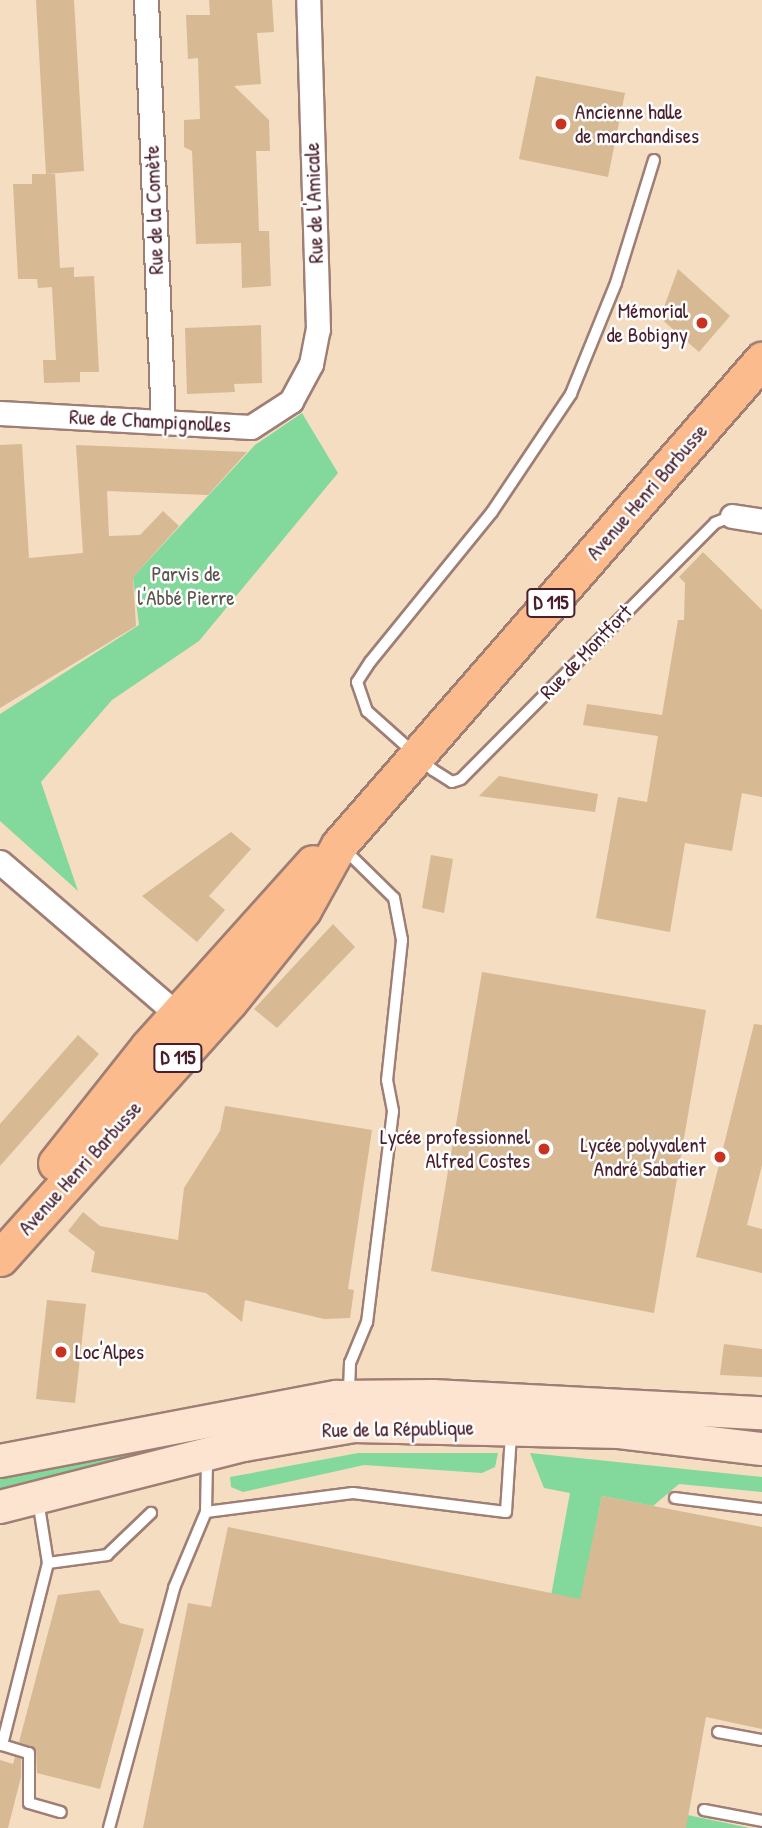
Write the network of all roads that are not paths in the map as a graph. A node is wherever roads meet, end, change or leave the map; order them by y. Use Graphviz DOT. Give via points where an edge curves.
graph roads {
  1 [pos="146,0"];
  2 [pos="308,0"];
  3 [pos="653,160"];
  4 [pos="762,360"];
  5 [pos="291,401"];
  6 [pos="0,413"];
  7 [pos="163,420"];
  8 [pos="732,516"];
  9 [pos="762,521"];
  10 [pos="418,756"];
  11 [pos="339,845"];
  12 [pos="0,862"];
  13 [pos="189,1024"];
  14 [pos="0,1225"];
  15 [pos="0,1258"];
  16 [pos="349,1397"];
  17 [pos="762,1413"];
  18 [pos="511,1427"];
  19 [pos="762,1449"];
  20 [pos="206,1455"];
  21 [pos="0,1461"];
  22 [pos="38,1498"];
  23 [pos="675,1498"];
  24 [pos="0,1507"];
  25 [pos="762,1509"];
  26 [pos="206,1512"];
  27 [pos="152,1513"];
  28 [pos="48,1563"];
  29 [pos="718,1732"];
  30 [pos="762,1740"];
  31 [pos="704,1810"];
  32 [pos="61,1812"];
  33 [pos="762,1821"];
  34 [pos="109,1828"];
  1 -- 7 [label="street, Rue de la Comète"];
  2 -- 5 [label="street, Rue de l'Amicale" via="318,329 311,364"];
  3 -- 10 [label="lane" via="616,283 571,394 492,512 357,682 367,711"];
  4 -- 10 [label="main road, Avenue Henri Barbusse / D 115"];
  5 -- 7 [label="street, Rue de Champignolles" via="251,427"];
  6 -- 7 [label="street, Rue de Champignolles"];
  8 -- 9 [label="street, Rue de Montfort"];
  8 -- 10 [label="lane, Rue de Montfort" via="705,533 461,779 452,782"];
  10 -- 11 [label="main road, Avenue Henri Barbusse / D 115"];
  11 -- 13 [label="main road, Avenue Henri Barbusse / D 115" via="307,867"];
  11 -- 16 [label="lane" via="394,898 402,940 387,1080 393,1111 367,1322 350,1363"];
  12 -- 13 [label="street"];
  13 -- 14 [label="main road, Avenue Henri Barbusse / D 115"];
  13 -- 15 [label="main road, Avenue Henri Barbusse / D 115"];
  16 -- 17 [label="main road, Rue de la République"];
  16 -- 21 [label="main road, Rue de la République"];
  18 -- 19 [label="main road, Rue de la République"];
  18 -- 20 [label="main road, Rue de la République" via="324,1428"];
  18 -- 26 [label="lane" via="506,1512 353,1493"];
  20 -- 22 [label="main road, Rue de la République"];
  20 -- 26 [label="lane"];
  22 -- 24 [label="main road, Rue de la République"];
  22 -- 28 [label="lane"];
  23 -- 25 [label="lane"];
  26 -- 34 [label="lane" via="174,1588"];
  27 -- 28 [label="lane" via="107,1555"];
  28 -- 32 [label="lane" via="2,1745 29,1753 29,1803"];
  29 -- 30 [label="lane"];
  31 -- 33 [label="lane"];
}
